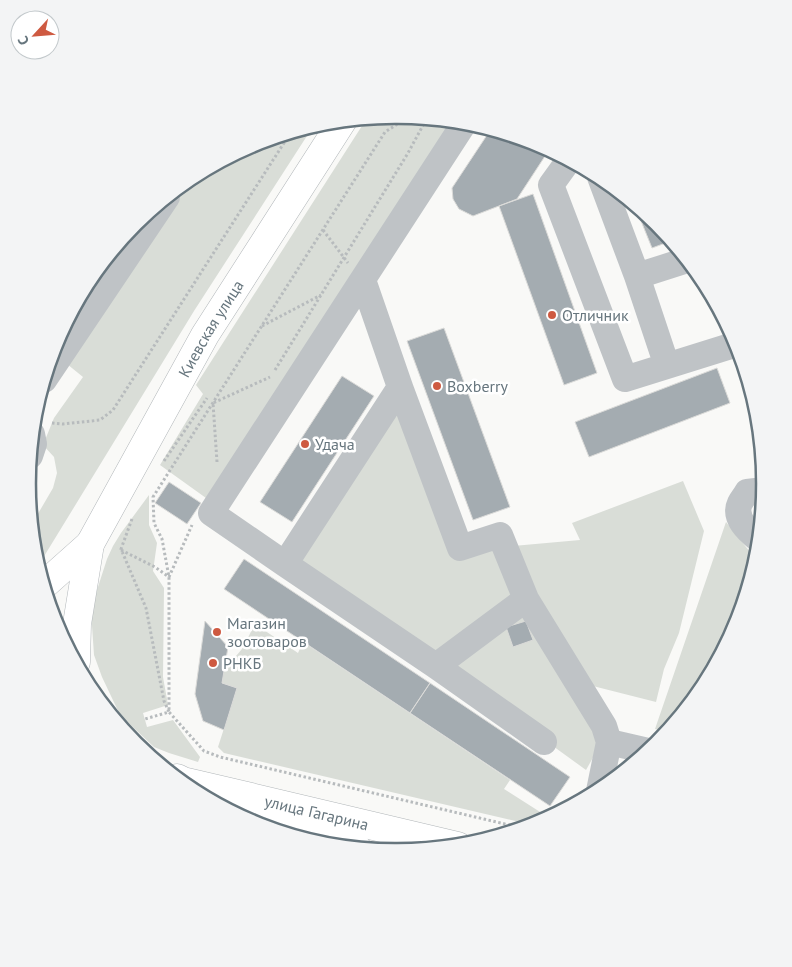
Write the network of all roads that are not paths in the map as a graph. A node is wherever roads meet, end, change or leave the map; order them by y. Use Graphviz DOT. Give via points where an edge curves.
graph roads {
  1 [pos="337,129"];
  2 [pos="460,130"];
  3 [pos="565,166"];
  4 [pos="605,191"];
  5 [pos="152,220"];
  6 [pos="680,262"];
  7 [pos="638,276"];
  8 [pos="363,280"];
  9 [pos="728,347"];
  10 [pos="60,357"];
  11 [pos="667,366"];
  12 [pos="400,387"];
  13 [pos="756,491"];
  14 [pos="752,535"];
  15 [pos="90,544"];
  16 [pos="285,564"];
  17 [pos="50,580"];
  18 [pos="526,599"];
  19 [pos="77,650"];
  20 [pos="436,666"];
  21 [pos="544,742"];
  22 [pos="609,742"];
  23 [pos="639,749"];
  24 [pos="601,779"];
  25 [pos="199,785"];
  26 [pos="435,841"];
  1 -- 15 [label="main road, Киевская улица" via="205,336"];
  2 -- 8 [label="lane"];
  3 -- 11 [label="lane" via="551,185 625,379"];
  4 -- 7 [label="lane"];
  5 -- 10 [label="lane"];
  6 -- 7 [label="lane"];
  7 -- 11 [label="lane"];
  8 -- 12 [label="lane"];
  8 -- 16 [label="lane" via="211,512"];
  9 -- 11 [label="lane"];
  12 -- 16 [label="lane"];
  12 -- 18 [label="lane" via="460,548 500,536"];
  13 -- 14 [label="lane" via="748,492 739,504 739,519"];
  15 -- 17 [label="main road, Киевская улица"];
  15 -- 19 [label="main road, Киевская улица"];
  16 -- 20 [label="lane"];
  18 -- 20 [label="lane"];
  18 -- 22 [label="lane" via="604,726"];
  20 -- 21 [label="lane"];
  22 -- 23 [label="lane"];
  22 -- 24 [label="lane"];
  25 -- 26 [label="main road, улица Гагарина"];
}
